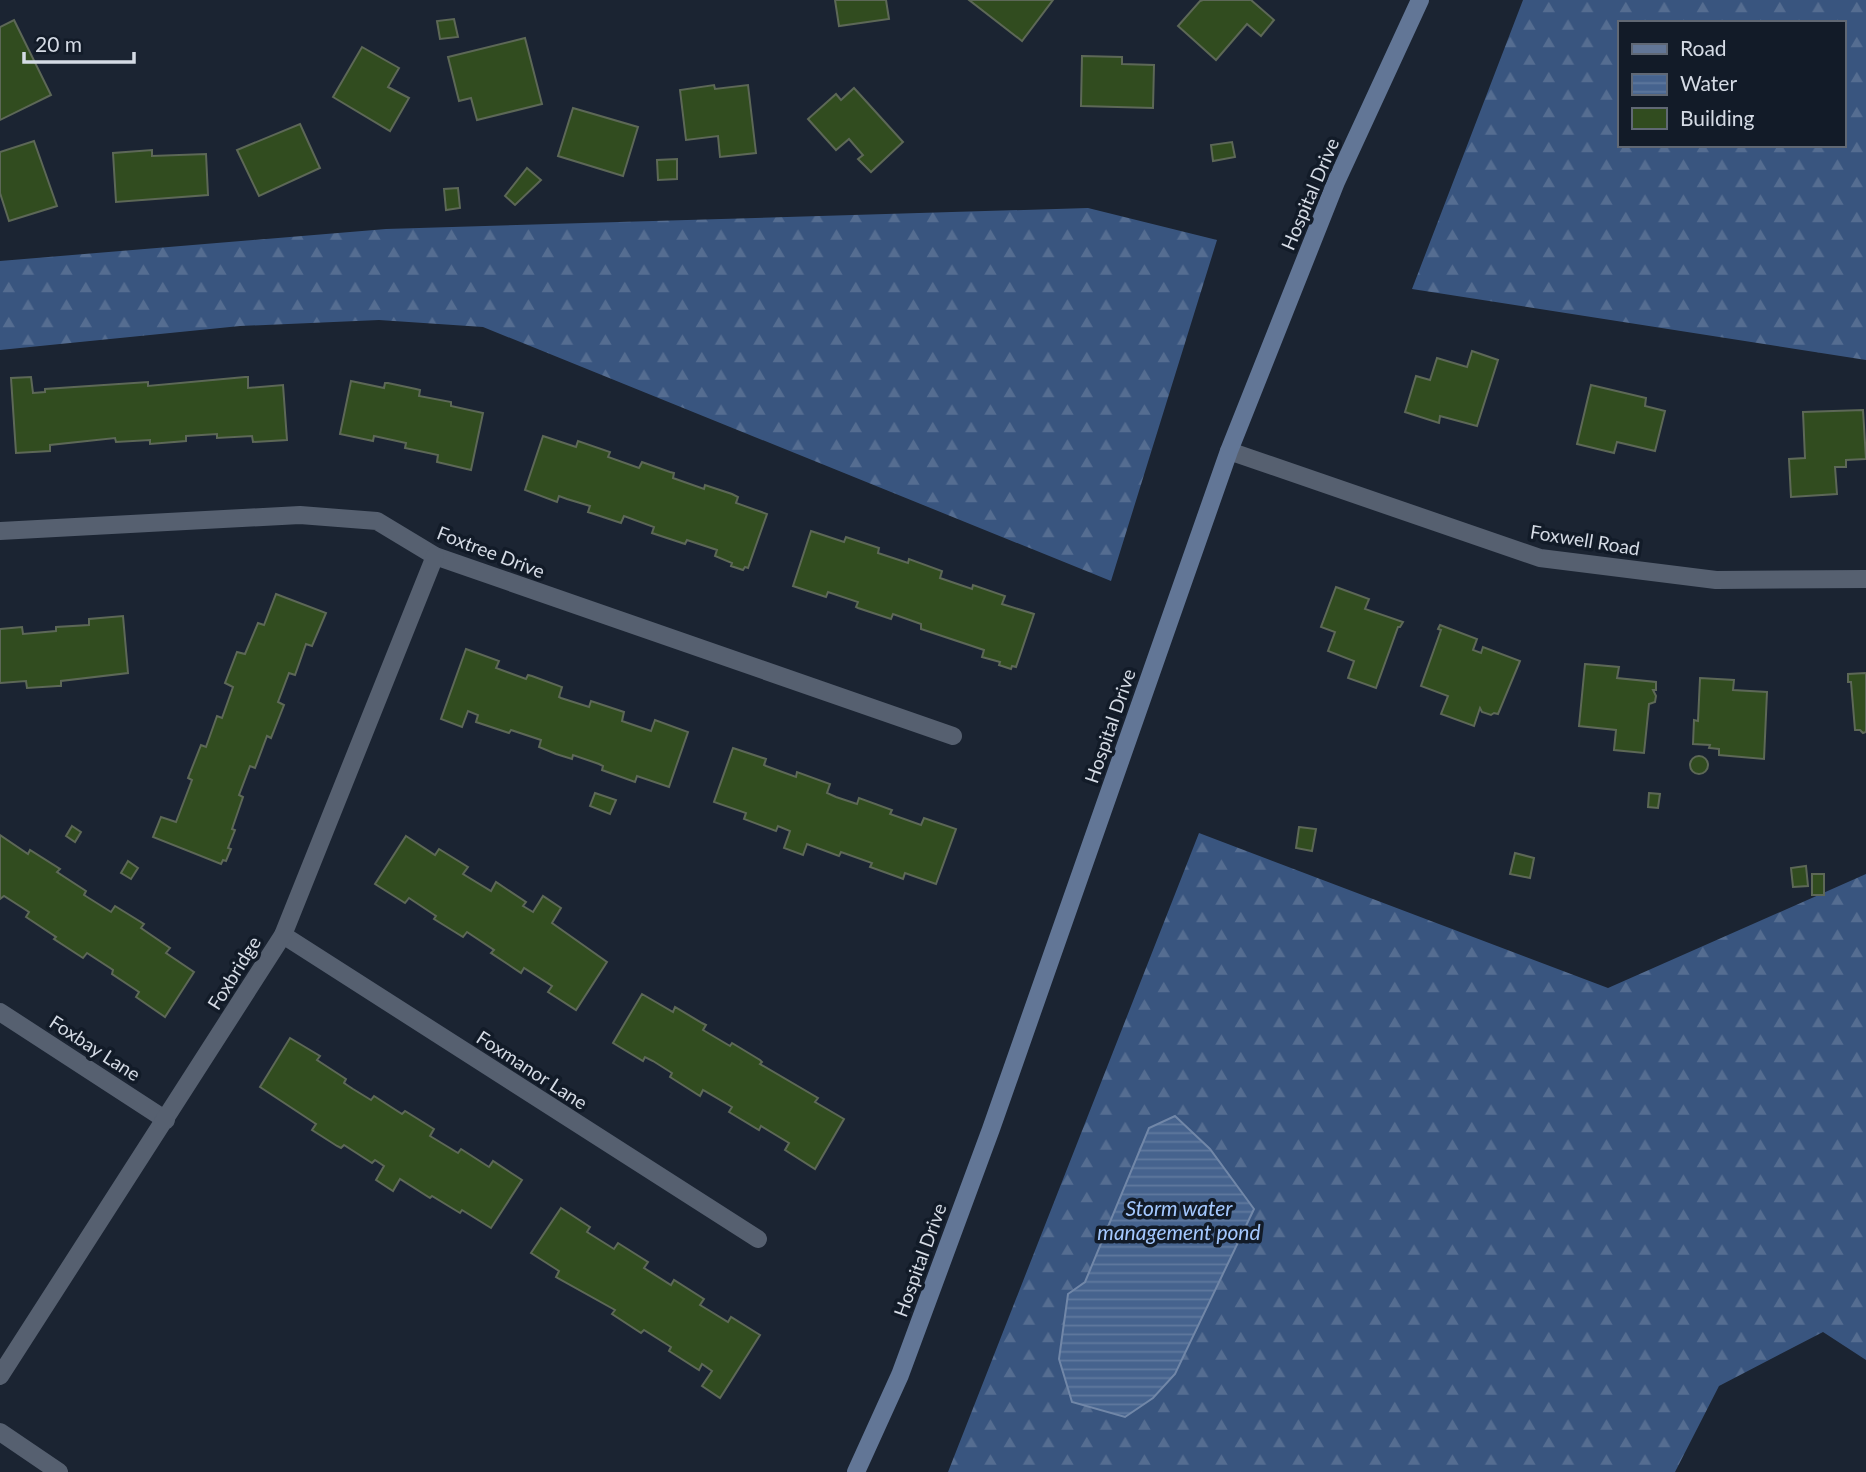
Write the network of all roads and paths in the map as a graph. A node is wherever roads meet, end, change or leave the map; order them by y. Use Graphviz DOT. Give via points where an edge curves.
graph roads {
  1 [pos="1420,0"];
  2 [pos="1229,451"];
  3 [pos="0,531"];
  4 [pos="435,556"];
  5 [pos="1866,579"];
  6 [pos="953,736"];
  7 [pos="283,935"];
  8 [pos="0,1012"];
  9 [pos="166,1120"];
  10 [pos="758,1239"];
  11 [pos="0,1376"];
  12 [pos="0,1432"];
  13 [pos="59,1472"];
  14 [pos="856,1472"];
  1 -- 2 [label="street, Hospital Drive" via="1336,182"];
  2 -- 5 [label="street, Foxwell Road" via="1540,558 1716,580"];
  2 -- 14 [label="street, Hospital Drive" via="991,1129 900,1375"];
  3 -- 4 [label="street, Foxtree Drive" via="300,515 377,521"];
  4 -- 6 [label="street, Foxtree Drive"];
  4 -- 7 [label="street, Foxbridge"];
  7 -- 9 [label="street, Foxbridge"];
  7 -- 10 [label="street, Foxmanor Lane"];
  8 -- 9 [label="street, Foxbay Lane"];
  9 -- 11 [label="street, Foxbridge"];
  12 -- 13 [label="street"];
}
